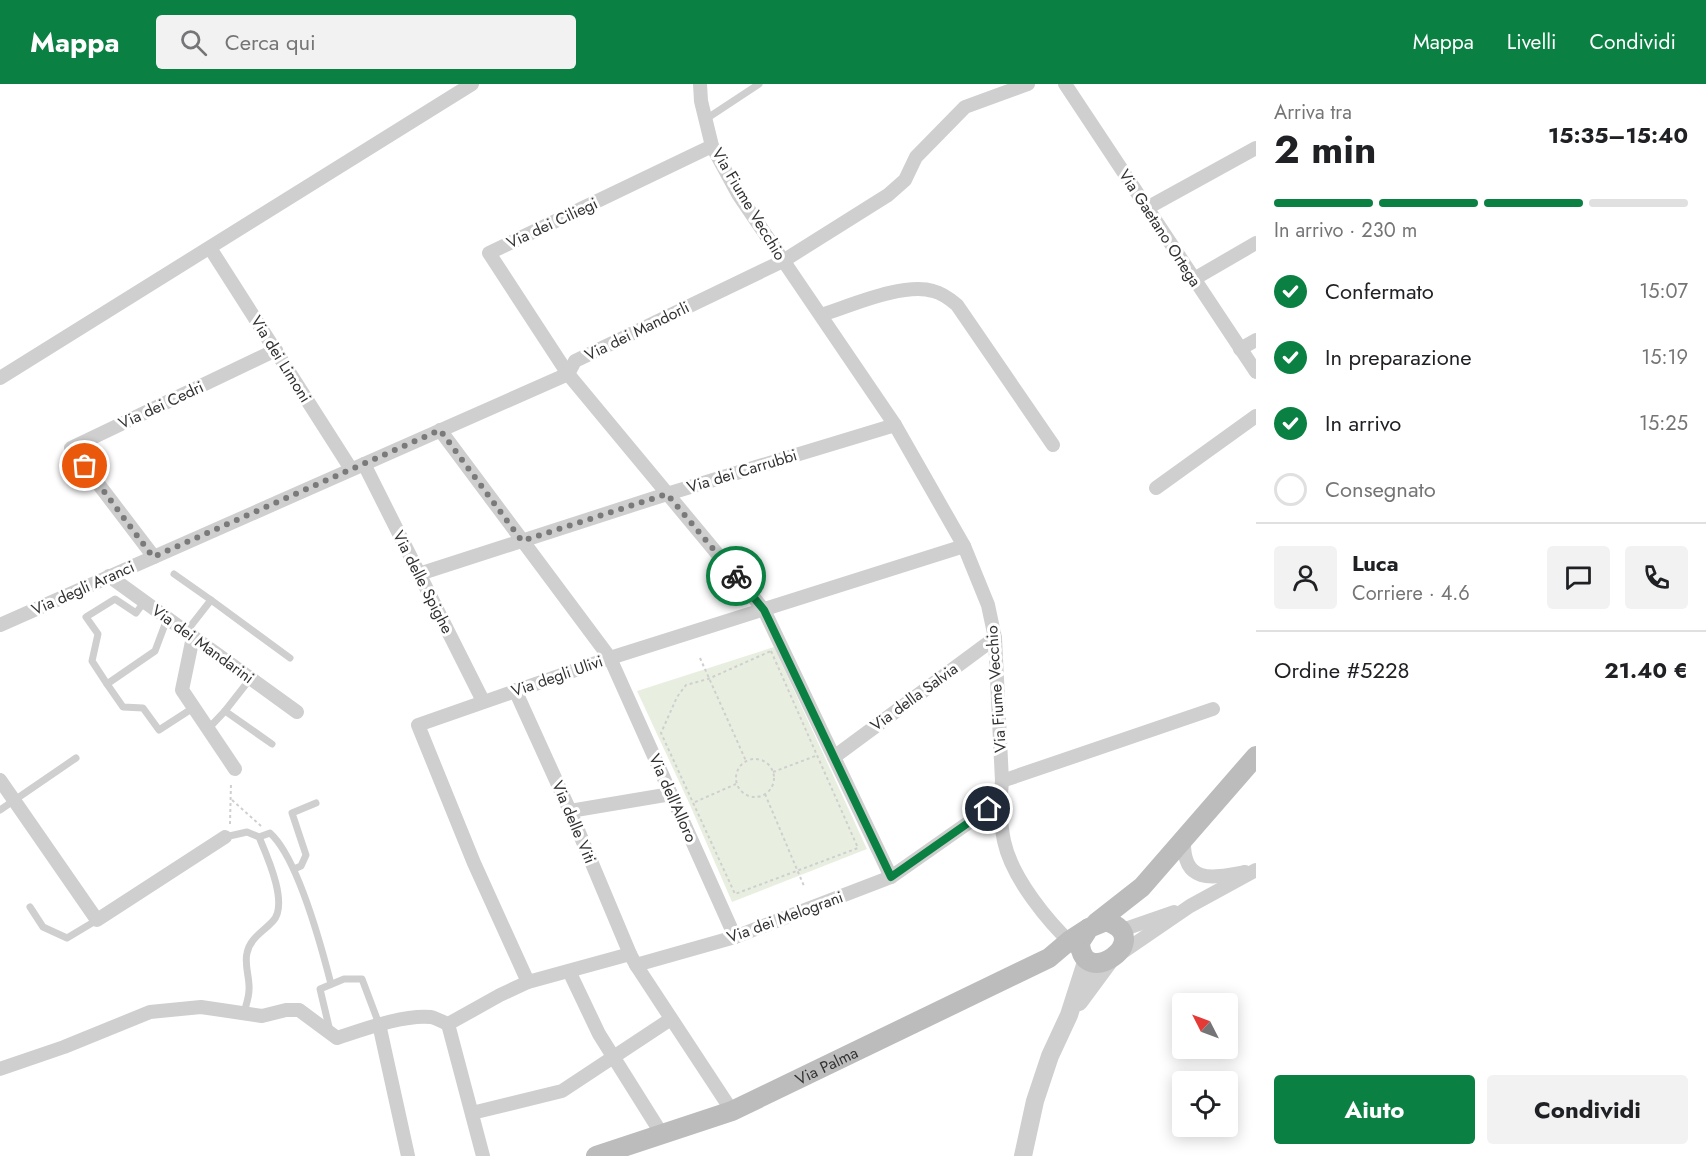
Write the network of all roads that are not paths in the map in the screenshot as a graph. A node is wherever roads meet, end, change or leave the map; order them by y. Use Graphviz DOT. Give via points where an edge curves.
graph roads {
  1 [pos="472,84"];
  2 [pos="700,84"];
  3 [pos="759,84"];
  4 [pos="1028,84"];
  5 [pos="1065,84"];
  6 [pos="705,119"];
  7 [pos="712,146"];
  8 [pos="1256,148"];
  9 [pos="1147,208"];
  10 [pos="1256,243"];
  11 [pos="210,248"];
  12 [pos="783,261"];
  13 [pos="1194,279"];
  14 [pos="821,315"];
  15 [pos="1256,340"];
  16 [pos="1240,349"];
  17 [pos="276,350"];
  18 [pos="1256,372"];
  19 [pos="568,374"];
  20 [pos="0,378"];
  21 [pos="1256,416"];
  22 [pos="895,425"];
  23 [pos="440,430"];
  24 [pos="1053,445"];
  25 [pos="357,467"];
  26 [pos="1156,488"];
  27 [pos="667,494"];
  28 [pos="522,541"];
  29 [pos="964,546"];
  30 [pos="153,557"];
  31 [pos="174,574"];
  32 [pos="419,574"];
  33 [pos="109,576"];
  34 [pos="211,600"];
  35 [pos="144,602"];
  36 [pos="764,610"];
  37 [pos="167,619"];
  38 [pos="0,625"];
  39 [pos="189,634"];
  40 [pos="995,638"];
  41 [pos="290,658"];
  42 [pos="610,658"];
  43 [pos="250,679"];
  44 [pos="107,684"];
  45 [pos="515,690"];
  46 [pos="483,701"];
  47 [pos="193,708"];
  48 [pos="1213,709"];
  49 [pos="225,711"];
  50 [pos="297,712"];
  51 [pos="207,729"];
  52 [pos="272,744"];
  53 [pos="827,754"];
  54 [pos="1256,756"];
  55 [pos="76,758"];
  56 [pos="235,769"];
  57 [pos="0,780"];
  58 [pos="1002,782"];
  59 [pos="671,794"];
  60 [pos="14,800"];
  61 [pos="316,803"];
  62 [pos="988,809"];
  63 [pos="0,810"];
  64 [pos="570,811"];
  65 [pos="227,837"];
  66 [pos="259,837"];
  67 [pos="1184,841"];
  68 [pos="294,869"];
  69 [pos="1256,870"];
  70 [pos="891,877"];
  71 [pos="1142,887"];
  72 [pos="1190,906"];
  73 [pos="30,907"];
  74 [pos="1048,916"];
  75 [pos="98,920"];
  76 [pos="1092,926"];
  77 [pos="1121,929"];
  78 [pos="735,937"];
  79 [pos="1081,953"];
  80 [pos="1049,958"];
  81 [pos="633,959"];
  82 [pos="1112,959"];
  83 [pos="569,971"];
  84 [pos="528,982"];
  85 [pos="331,984"];
  86 [pos="244,1013"];
  87 [pos="1069,1015"];
  88 [pos="671,1019"];
  89 [pos="379,1024"];
  90 [pos="448,1024"];
  91 [pos="330,1031"];
  92 [pos="614,1058"];
  93 [pos="0,1069"];
  94 [pos="732,1111"];
  95 [pos="472,1113"];
  96 [pos="663,1136"];
  97 [pos="408,1156"];
  98 [pos="483,1156"];
  99 [pos="596,1156"];
  100 [pos="1023,1156"];
  1 -- 11 [label="street"];
  2 -- 6 [label="street, Via Fiume Vecchio"];
  3 -- 6 [label="lane"];
  4 -- 12 [label="street, Via dei Mandorli" via="965,107 916,157 905,180 888,195"];
  5 -- 9 [label="street, Via Gaetano Ortega"];
  6 -- 7 [label="street, Via Fiume Vecchio"];
  7 -- 12 [label="street, Via Fiume Vecchio" via="738,194"];
  7 -- 19 [label="street, Via dei Ciliegi" via="489,253"];
  8 -- 9 [label="street"];
  9 -- 13 [label="street, Via Gaetano Ortega"];
  10 -- 13 [label="street"];
  11 -- 17 [label="street, Via dei Limoni"];
  11 -- 20 [label="street"];
  12 -- 14 [label="street, Via Fiume Vecchio"];
  12 -- 19 [label="street, Via dei Mandorli" via="575,361"];
  13 -- 16 [label="street, Via Gaetano Ortega"];
  14 -- 22 [label="street, Via Fiume Vecchio"];
  14 -- 24 [label="street" via="917,288 948,297"];
  15 -- 16 [label="street"];
  16 -- 18 [label="street, Via Gaetano Ortega"];
  17 -- 25 [label="street, Via dei Limoni"];
  17 -- 30 [label="street, Via dei Cedri" via="71,448"];
  19 -- 23 [label="street, Via dei Mandorli"];
  19 -- 27 [label="street"];
  21 -- 26 [label="street"];
  22 -- 27 [label="street, Via dei Carrubbi"];
  22 -- 29 [label="street, Via Fiume Vecchio"];
  23 -- 25 [label="street, Via dei Mandorli"];
  23 -- 28 [label="street, Via dell'Alloro"];
  25 -- 30 [label="street, Via degli Aranci"];
  25 -- 32 [label="street, Via delle Spighe"];
  27 -- 28 [label="street, Via dei Carrubbi"];
  27 -- 36 [label="street"];
  28 -- 32 [label="street, Via dei Carrubbi"];
  28 -- 42 [label="street, Via dell'Alloro"];
  29 -- 36 [label="street, Via degli Ulivi"];
  29 -- 40 [label="street, Via Fiume Vecchio" via="988,605"];
  30 -- 33 [label="street, Via degli Aranci"];
  31 -- 34 [label="lane"];
  32 -- 46 [label="street, Via delle Spighe"];
  33 -- 35 [label="street, Via dei Mandarini"];
  33 -- 38 [label="street, Via degli Aranci"];
  34 -- 39 [label="lane"];
  34 -- 41 [label="lane"];
  35 -- 37 [label="street, Via dei Mandarini"];
  35 -- 44 [label="lane" via="136,613 115,599 86,617 98,634 92,661"];
  36 -- 42 [label="street, Via degli Ulivi"];
  36 -- 53 [label="street"];
  37 -- 39 [label="street, Via dei Mandarini"];
  37 -- 44 [label="lane" via="155,651"];
  39 -- 43 [label="street, Via dei Mandarini"];
  39 -- 47 [label="street" via="182,690"];
  40 -- 53 [label="street, Via della Salvia"];
  40 -- 58 [label="street, Via Fiume Vecchio"];
  42 -- 45 [label="street, Via degli Ulivi"];
  42 -- 59 [label="street, Via dell'Alloro"];
  43 -- 49 [label="lane"];
  43 -- 50 [label="street, Via dei Mandarini"];
  44 -- 47 [label="lane" via="123,707 143,708 159,730"];
  45 -- 46 [label="street, Via degli Ulivi"];
  45 -- 64 [label="street, Via delle Viti"];
  46 -- 84 [label="street, Via degli Ulivi" via="418,725"];
  47 -- 51 [label="street"];
  48 -- 58 [label="street"];
  49 -- 51 [label="lane"];
  49 -- 52 [label="lane"];
  51 -- 56 [label="street"];
  53 -- 70 [label="street"];
  54 -- 67 [label="main road"];
  55 -- 60 [label="lane"];
  57 -- 60 [label="street"];
  58 -- 74 [label="street, Via Fiume Vecchio" via="1004,842 1018,878"];
  59 -- 64 [label="street"];
  59 -- 78 [label="street, Via dell'Alloro"];
  60 -- 63 [label="lane"];
  60 -- 75 [label="street"];
  61 -- 68 [label="lane" via="292,813 306,855 301,866"];
  62 -- 70 [label="street, Via dei Melograni"];
  64 -- 81 [label="street, Via delle Viti"];
  65 -- 66 [label="lane" via="247,832"];
  65 -- 75 [label="street"];
  66 -- 68 [label="lane" via="270,833 279,841"];
  66 -- 86 [label="lane" via="271,866 278,909 274,920 254,937 247,953 249,988"];
  67 -- 69 [label="street" via="1184,855 1199,876 1213,878"];
  67 -- 71 [label="main road"];
  68 -- 85 [label="lane"];
  69 -- 72 [label="street"];
  70 -- 78 [label="street, Via dei Melograni"];
  71 -- 76 [label="main road"];
  71 -- 77 [label="main road"];
  72 -- 77 [label="street"];
  72 -- 82 [label="street"];
  73 -- 75 [label="lane" via="43,927 67,938"];
  74 -- 76 [label="street" via="1062,924"];
  74 -- 79 [label="street, Via Fiume Vecchio"];
  74 -- 80 [label="street" via="1054,943"];
  76 -- 77 [label="main road" via="1106,921"];
  76 -- 79 [label="main road" via="1080,942"];
  77 -- 82 [label="main road" via="1121,949"];
  78 -- 81 [label="street, Via dei Melograni"];
  79 -- 80 [label="main road"];
  79 -- 82 [label="main road" via="1095,963"];
  79 -- 87 [label="street"];
  80 -- 94 [label="main road, Via Palma"];
  81 -- 83 [label="street, Via dei Melograni"];
  81 -- 88 [label="street, Via delle Viti"];
  82 -- 87 [label="street"];
  83 -- 84 [label="street, Via dei Melograni"];
  83 -- 92 [label="street"];
  84 -- 90 [label="street, Via dei Melograni"];
  85 -- 89 [label="lane" via="362,979"];
  85 -- 91 [label="lane" via="320,989"];
  86 -- 91 [label="street" via="262,1016 299,1010"];
  86 -- 93 [label="street" via="201,1007 150,1012"];
  87 -- 100 [label="street" via="1035,1101"];
  88 -- 92 [label="street"];
  88 -- 94 [label="street, Via delle Viti"];
  89 -- 90 [label="street" via="431,1017"];
  89 -- 91 [label="street" via="337,1038"];
  89 -- 97 [label="street"];
  90 -- 95 [label="street"];
  92 -- 95 [label="street" via="562,1091"];
  92 -- 96 [label="street"];
  94 -- 96 [label="main road, Via Palma"];
  95 -- 98 [label="street"];
  96 -- 99 [label="main road, Via Palma"];
}
